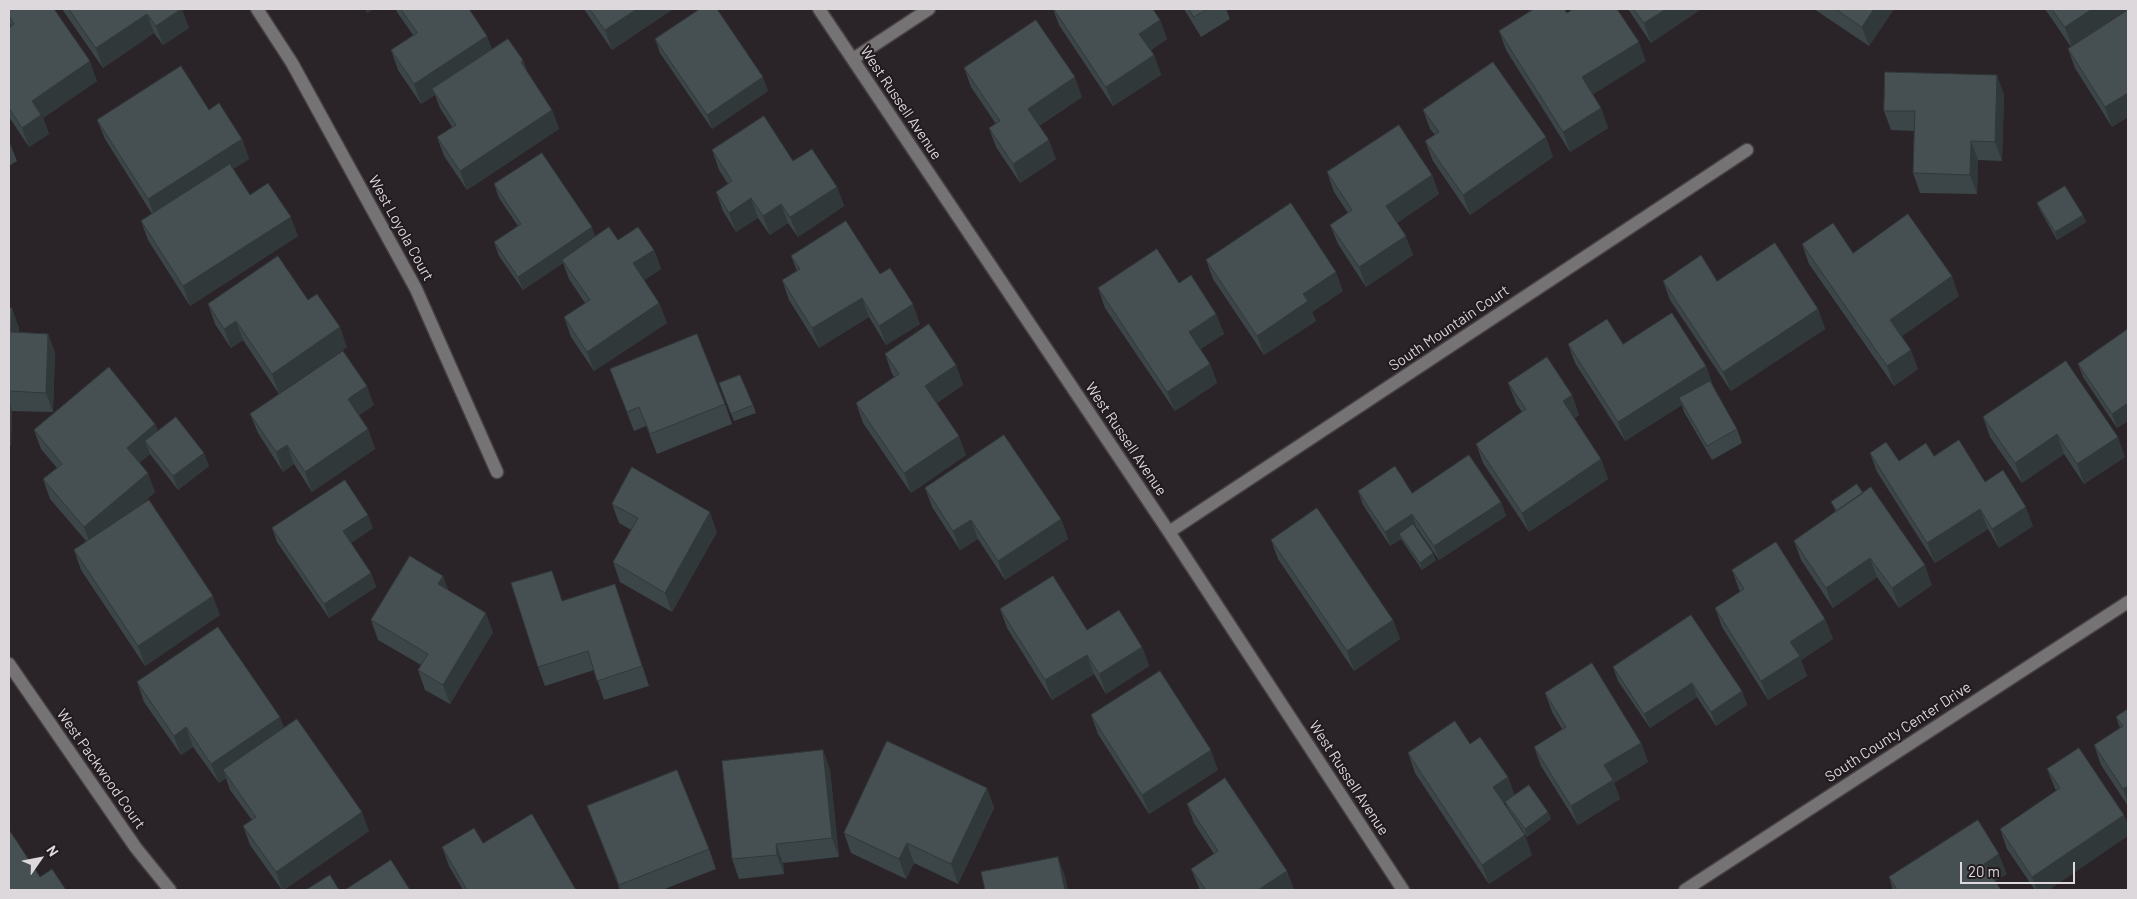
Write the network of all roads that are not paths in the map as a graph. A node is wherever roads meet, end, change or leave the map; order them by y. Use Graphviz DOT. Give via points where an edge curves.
graph roads {
  1 [pos="257,9"];
  2 [pos="819,9"];
  3 [pos="929,9"];
  4 [pos="853,59"];
  5 [pos="1747,150"];
  6 [pos="497,472"];
  7 [pos="1169,532"];
  8 [pos="2128,602"];
  9 [pos="9,664"];
  10 [pos="170,890"];
  11 [pos="1403,890"];
  12 [pos="1685,890"];
  1 -- 6 [label="street, West Loyola Court" via="292,63 416,288"];
  2 -- 4 [label="street, West Russell Avenue"];
  3 -- 4 [label="street"];
  4 -- 7 [label="street, West Russell Avenue"];
  5 -- 7 [label="street, South Mountain Court"];
  7 -- 11 [label="street, West Russell Avenue"];
  8 -- 12 [label="street, South County Center Drive"];
  9 -- 10 [label="street, West Packwood Court" via="136,848"];
}
